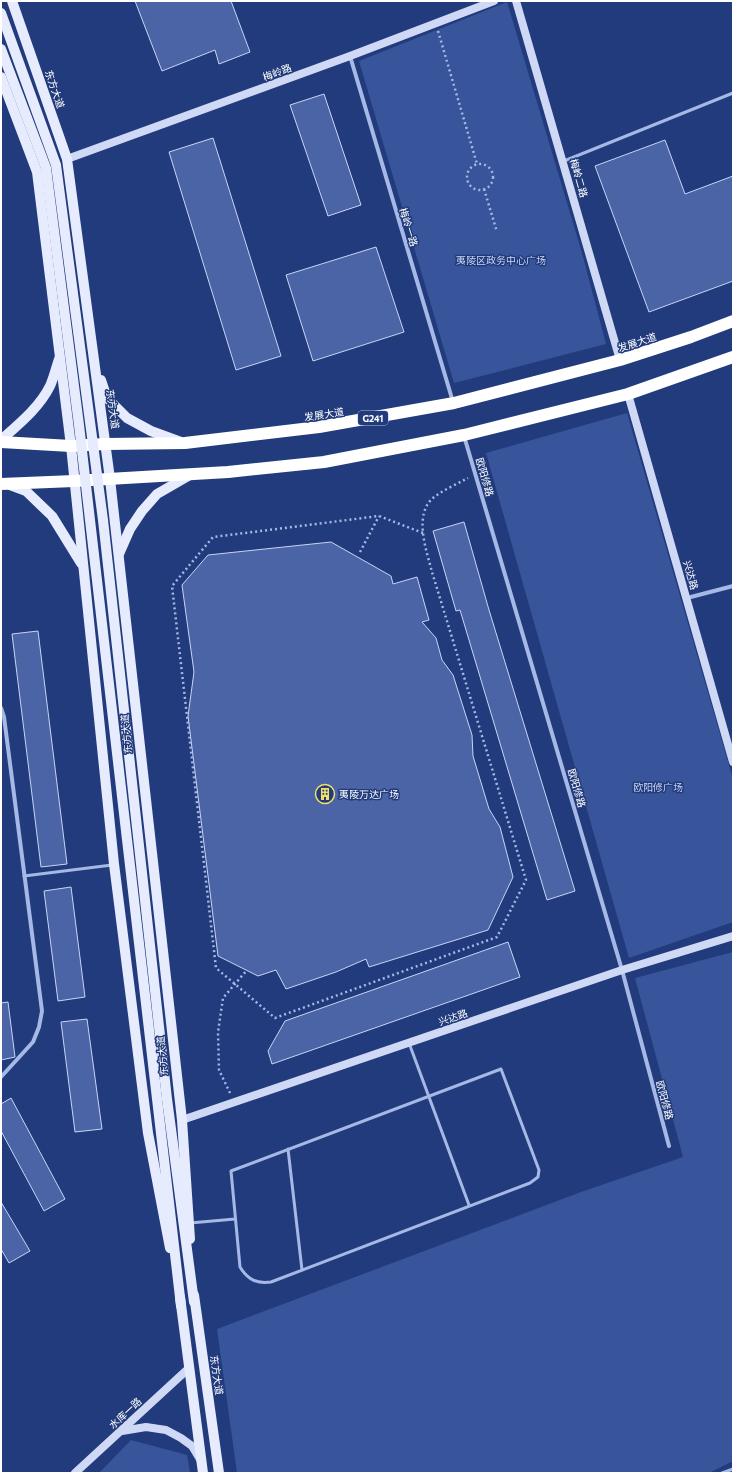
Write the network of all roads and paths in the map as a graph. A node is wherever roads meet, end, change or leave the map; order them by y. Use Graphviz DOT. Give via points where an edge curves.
graph roads {
  1 [pos="12,1"];
  2 [pos="494,1"];
  3 [pos="516,1"];
  4 [pos="1,12"];
  5 [pos="435,23"];
  6 [pos="1,49"];
  7 [pos="350,56"];
  8 [pos="1,77"];
  9 [pos="733,93"];
  10 [pos="67,159"];
  11 [pos="564,161"];
  12 [pos="477,164"];
  13 [pos="484,189"];
  14 [pos="497,232"];
  15 [pos="733,321"];
  16 [pos="60,355"];
  17 [pos="733,357"];
  18 [pos="620,360"];
  19 [pos="94,362"];
  20 [pos="628,394"];
  21 [pos="454,403"];
  22 [pos="464,435"];
  23 [pos="1,441"];
  24 [pos="184,443"];
  25 [pos="105,444"];
  26 [pos="71,446"];
  27 [pos="476,474"];
  28 [pos="190,475"];
  29 [pos="110,479"];
  30 [pos="74,481"];
  31 [pos="4,484"];
  32 [pos="379,516"];
  33 [pos="423,533"];
  34 [pos="360,552"];
  35 [pos="118,556"];
  36 [pos="82,565"];
  37 [pos="733,586"];
  38 [pos="687,598"];
  39 [pos="1,708"];
  40 [pos="733,762"];
  41 [pos="114,864"];
  42 [pos="24,876"];
  43 [pos="732,936"];
  44 [pos="247,970"];
  45 [pos="622,970"];
  46 [pos="235,984"];
  47 [pos="409,1043"];
  48 [pos="1,1077"];
  49 [pos="429,1097"];
  50 [pos="234,1102"];
  51 [pos="182,1120"];
  52 [pos="669,1146"];
  53 [pos="288,1149"];
  54 [pos="469,1205"];
  55 [pos="235,1219"];
  56 [pos="189,1223"];
  57 [pos="302,1270"];
  58 [pos="194,1302"];
  59 [pos="181,1306"];
  60 [pos="189,1368"];
  61 [pos="121,1431"];
  62 [pos="201,1461"];
  63 [pos="733,1469"];
  64 [pos="75,1473"];
  65 [pos="203,1473"];
  66 [pos="219,1473"];
  67 [pos="722,1473"];
  1 -- 10 [label="main road, 东方大道"];
  2 -- 5 [label="street, 梅岭路"];
  3 -- 11 [label="street, 梅岭二路"];
  4 -- 58 [label="main road, bridge" via="56,165 103,520 167,1099"];
  5 -- 7 [label="street, 梅岭路"];
  5 -- 12 [label="path"];
  6 -- 59 [label="main road, bridge" via="46,168 79,425"];
  7 -- 10 [label="street, 梅岭路"];
  7 -- 21 [label="street, 梅岭一路"];
  8 -- 16 [label="main road" via="37,172"];
  9 -- 11 [label="lane"];
  10 -- 19 [label="main road, 东方大道"];
  11 -- 18 [label="street, 梅岭二路"];
  12 -- 13 [label="path" via="489,167 493,175 491,184"];
  12 -- 13 [label="path" via="470,168 468,180 472,187"];
  13 -- 14 [label="path"];
  15 -- 18 [label="highway, 发展大道 / G241"];
  16 -- 23 [label="main road" via="50,386 38,404"];
  16 -- 26 [label="main road"];
  17 -- 20 [label="highway"];
  18 -- 21 [label="highway, 发展大道 / G241"];
  19 -- 24 [label="main road" via="108,398 127,418 151,431"];
  19 -- 25 [label="main road, 东方大道"];
  20 -- 22 [label="highway"];
  20 -- 38 [label="street, 兴达路"];
  21 -- 24 [label="highway, 发展大道 / G241" via="319,427"];
  22 -- 27 [label="street, 欧阳修路"];
  22 -- 28 [label="highway" via="324,462"];
  23 -- 26 [label="highway, 发展大道 / G241"];
  24 -- 25 [label="highway, 发展大道 / G241"];
  25 -- 26 [label="highway, 发展大道 / G241"];
  25 -- 29 [label="main road, 东方大道"];
  26 -- 30 [label="main road"];
  27 -- 33 [label="path" via="432,499 423,513"];
  27 -- 45 [label="street, 欧阳修路"];
  28 -- 29 [label="highway"];
  28 -- 35 [label="main road" via="157,494 130,529"];
  29 -- 30 [label="highway"];
  29 -- 35 [label="main road, 东方大道"];
  30 -- 31 [label="highway"];
  30 -- 36 [label="main road"];
  31 -- 36 [label="main road" via="26,491 52,516"];
  32 -- 33 [label="path"];
  32 -- 34 [label="path"];
  32 -- 46 [label="path" via="213,537 172,586 216,968"];
  33 -- 46 [label="path" via="432,572 526,880 497,937 275,1018"];
  35 -- 51 [label="main road, 东方大道"];
  36 -- 41 [label="main road"];
  37 -- 38 [label="street"];
  38 -- 40 [label="street, 兴达路"];
  39 -- 42 [label="street"];
  41 -- 42 [label="lane"];
  41 -- 59 [label="main road" via="148,1133"];
  42 -- 48 [label="street" via="42,1011 40,1027 33,1042"];
  43 -- 45 [label="street, 兴达路"];
  44 -- 46 [label="path"];
  45 -- 47 [label="street, 兴达路"];
  45 -- 52 [label="street, 欧阳修路"];
  46 -- 50 [label="path" via="223,998 218,1032 218,1070"];
  47 -- 49 [label="lane"];
  47 -- 50 [label="street, 兴达路"];
  49 -- 53 [label="lane"];
  49 -- 54 [label="lane"];
  49 -- 57 [label="lane" via="501,1069 539,1170 538,1177 530,1183"];
  50 -- 51 [label="street, 兴达路"];
  51 -- 56 [label="main road, 东方大道"];
  53 -- 55 [label="lane" via="231,1171"];
  53 -- 57 [label="lane"];
  55 -- 56 [label="lane"];
  55 -- 57 [label="lane" via="240,1267 253,1280 260,1283 271,1282"];
  56 -- 58 [label="main road, 东方大道"];
  58 -- 66 [label="main road, 东方大道"];
  59 -- 60 [label="main road"];
  60 -- 61 [label="street, 水库一路"];
  60 -- 62 [label="main road"];
  61 -- 62 [label="street" via="146,1426 166,1430 192,1446"];
  61 -- 64 [label="street, 水库一路"];
  62 -- 65 [label="main road"];
  63 -- 67 [label="lane"];
}
